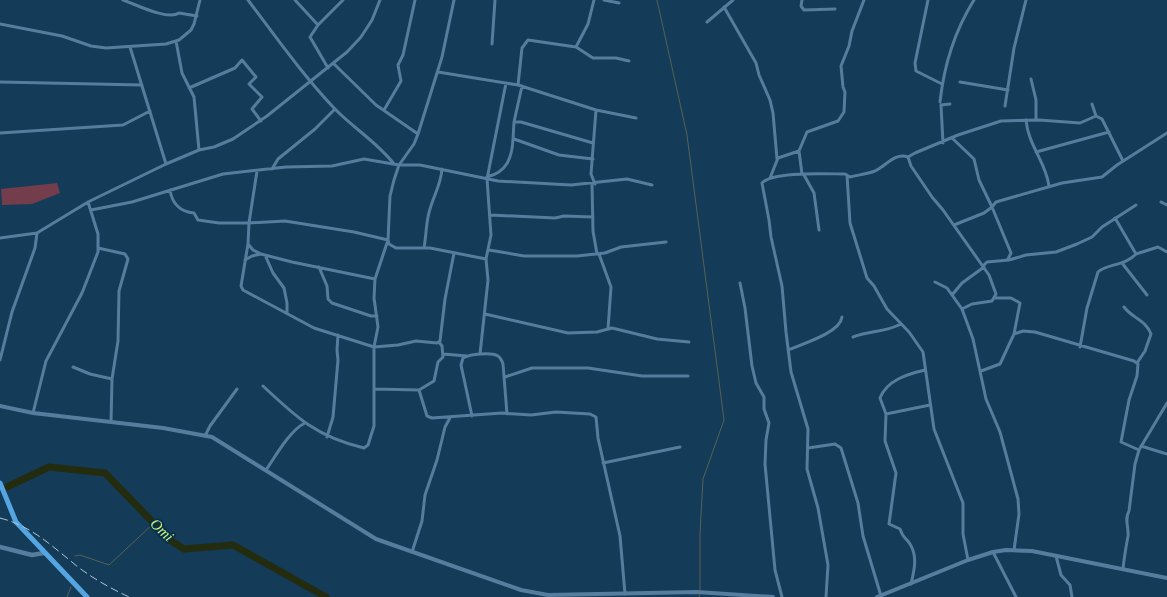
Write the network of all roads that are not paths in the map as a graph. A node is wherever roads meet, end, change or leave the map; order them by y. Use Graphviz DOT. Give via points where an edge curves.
graph roads {
  1 [pos="123,0"];
  2 [pos="200,0"];
  3 [pos="248,0"];
  4 [pos="295,0"];
  5 [pos="342,0"];
  6 [pos="380,0"];
  7 [pos="415,0"];
  8 [pos="454,0"];
  9 [pos="495,0"];
  10 [pos="594,0"];
  11 [pos="604,0"];
  12 [pos="732,0"];
  13 [pos="802,0"];
  14 [pos="864,0"];
  15 [pos="928,0"];
  16 [pos="974,0"];
  17 [pos="1026,0"];
  18 [pos="619,3"];
  19 [pos="724,8"];
  20 [pos="835,9"];
  21 [pos="197,16"];
  22 [pos="706,22"];
  23 [pos="0,24"];
  24 [pos="318,26"];
  25 [pos="176,41"];
  26 [pos="492,44"];
  27 [pos="130,47"];
  28 [pos="576,47"];
  29 [pos="629,61"];
  30 [pos="333,64"];
  31 [pos="328,68"];
  32 [pos="438,72"];
  33 [pos="1031,79"];
  34 [pos="0,82"];
  35 [pos="311,82"];
  36 [pos="960,82"];
  37 [pos="506,83"];
  38 [pos="942,84"];
  39 [pos="142,85"];
  40 [pos="518,85"];
  41 [pos="522,86"];
  42 [pos="189,88"];
  43 [pos="1008,90"];
  44 [pos="940,102"];
  45 [pos="950,104"];
  46 [pos="1092,104"];
  47 [pos="1005,106"];
  48 [pos="335,109"];
  49 [pos="384,110"];
  50 [pos="596,110"];
  51 [pos="150,111"];
  52 [pos="1096,116"];
  53 [pos="636,118"];
  54 [pos="1026,120"];
  55 [pos="1036,120"];
  56 [pos="260,121"];
  57 [pos="514,122"];
  58 [pos="1109,132"];
  59 [pos="0,133"];
  60 [pos="1167,133"];
  61 [pos="418,134"];
  62 [pos="952,138"];
  63 [pos="513,140"];
  64 [pos="593,143"];
  65 [pos="943,143"];
  66 [pos="199,150"];
  67 [pos="798,151"];
  68 [pos="1036,152"];
  69 [pos="908,157"];
  70 [pos="592,159"];
  71 [pos="777,160"];
  72 [pos="1123,161"];
  73 [pos="166,164"];
  74 [pos="394,164"];
  75 [pos="399,165"];
  76 [pos="272,169"];
  77 [pos="442,169"];
  78 [pos="257,171"];
  79 [pos="803,174"];
  80 [pos="847,175"];
  81 [pos="487,178"];
  82 [pos="770,178"];
  83 [pos="593,184"];
  84 [pos="652,185"];
  85 [pos="1049,186"];
  86 [pos="170,190"];
  87 [pos="88,202"];
  88 [pos="1161,202"];
  89 [pos="1136,205"];
  90 [pos="1167,205"];
  91 [pos="992,207"];
  92 [pos="91,210"];
  93 [pos="490,215"];
  94 [pos="593,216"];
  95 [pos="1115,218"];
  96 [pos="249,224"];
  97 [pos="954,225"];
  98 [pos="819,230"];
  99 [pos="37,233"];
  100 [pos="0,238"];
  101 [pos="388,240"];
  102 [pos="666,242"];
  103 [pos="248,244"];
  104 [pos="98,248"];
  105 [pos="424,248"];
  106 [pos="489,250"];
  107 [pos="1167,252"];
  108 [pos="454,253"];
  109 [pos="263,254"];
  110 [pos="598,254"];
  111 [pos="1136,254"];
  112 [pos="486,259"];
  113 [pos="245,260"];
  114 [pos="1009,260"];
  115 [pos="1122,263"];
  116 [pos="983,266"];
  117 [pos="319,267"];
  118 [pos="376,279"];
  119 [pos="935,282"];
  120 [pos="740,283"];
  121 [pos="952,294"];
  122 [pos="1147,295"];
  123 [pos="995,298"];
  124 [pos="1124,307"];
  125 [pos="962,309"];
  126 [pos="287,313"];
  127 [pos="485,314"];
  128 [pos="377,316"];
  129 [pos="842,317"];
  130 [pos="901,324"];
  131 [pos="608,329"];
  132 [pos="1014,334"];
  133 [pos="338,336"];
  134 [pos="853,337"];
  135 [pos="438,342"];
  136 [pos="689,342"];
  137 [pos="374,347"];
  138 [pos="1080,347"];
  139 [pos="788,350"];
  140 [pos="443,354"];
  141 [pos="480,354"];
  142 [pos="467,356"];
  143 [pos="0,360"];
  144 [pos="1137,363"];
  145 [pos="73,366"];
  146 [pos="925,370"];
  147 [pos="981,371"];
  148 [pos="688,376"];
  149 [pos="505,377"];
  150 [pos="112,379"];
  151 [pos="262,386"];
  152 [pos="374,389"];
  153 [pos="237,390"];
  154 [pos="419,390"];
  155 [pos="1167,403"];
  156 [pos="930,405"];
  157 [pos="0,406"];
  158 [pos="33,413"];
  159 [pos="507,414"];
  160 [pos="886,414"];
  161 [pos="472,416"];
  162 [pos="450,418"];
  163 [pos="111,422"];
  164 [pos="305,423"];
  165 [pos="206,436"];
  166 [pos="327,437"];
  167 [pos="1141,446"];
  168 [pos="680,447"];
  169 [pos="808,448"];
  170 [pos="1139,450"];
  171 [pos="1167,454"];
  172 [pos="603,463"];
  173 [pos="266,470"];
  174 [pos="0,483"];
  175 [pos="0,547"];
  176 [pos="1014,550"];
  177 [pos="44,552"];
  178 [pos="412,552"];
  179 [pos="993,552"];
  180 [pos="1056,556"];
  181 [pos="968,560"];
  182 [pos="1123,569"];
  183 [pos="1167,578"];
  184 [pos="911,584"];
  185 [pos="625,594"];
  186 [pos="879,596"];
  187 [pos="87,597"];
  188 [pos="773,597"];
  189 [pos="782,597"];
  190 [pos="826,597"];
  191 [pos="1016,597"];
  192 [pos="1072,597"];
  1 -- 21 [label="street" via="164,15 179,13"];
  2 -- 21 [label="street"];
  3 -- 35 [label="street"];
  4 -- 24 [label="street"];
  5 -- 24 [label="street"];
  6 -- 30 [label="street" via="372,20 361,37"];
  7 -- 49 [label="street" via="403,55 398,65 401,81"];
  8 -- 32 [label="street"];
  9 -- 26 [label="street"];
  10 -- 28 [label="street" via="588,24"];
  11 -- 18 [label="street"];
  12 -- 19 [label="street"];
  13 -- 20 [label="street" via="801,6 804,10"];
  14 -- 67 [label="street" via="841,66 845,92 844,112 838,121 807,132"];
  15 -- 38 [label="street" via="915,63 916,71"];
  16 -- 38 [label="street" via="954,38"];
  17 -- 43 [label="street" via="1018,26"];
  19 -- 22 [label="street"];
  19 -- 71 [label="street" via="756,63 770,100"];
  21 -- 25 [label="street" via="190,30"];
  23 -- 27 [label="street" via="62,36 91,46"];
  24 -- 31 [label="street" via="310,38"];
  25 -- 27 [label="street"];
  25 -- 42 [label="street" via="180,65"];
  27 -- 39 [label="street"];
  28 -- 29 [label="street" via="593,58"];
  28 -- 40 [label="street" via="525,41"];
  30 -- 31 [label="street"];
  30 -- 49 [label="street"];
  31 -- 35 [label="street"];
  32 -- 37 [label="street"];
  32 -- 61 [label="street"];
  33 -- 55 [label="street" via="1036,100"];
  34 -- 39 [label="street"];
  35 -- 48 [label="street"];
  35 -- 56 [label="street"];
  36 -- 43 [label="street"];
  37 -- 40 [label="street"];
  37 -- 81 [label="street"];
  38 -- 44 [label="street"];
  39 -- 51 [label="street"];
  40 -- 41 [label="street"];
  41 -- 50 [label="street"];
  41 -- 57 [label="street"];
  42 -- 56 [label="street" via="235,68 242,60 256,77 249,84 262,97 252,109"];
  42 -- 66 [label="street" via="196,106"];
  43 -- 47 [label="street"];
  45 -- 65 [label="street" via="941,106"];
  46 -- 52 [label="street"];
  48 -- 74 [label="street" via="379,147"];
  48 -- 76 [label="street" via="278,159"];
  49 -- 61 [label="street"];
  50 -- 53 [label="street"];
  50 -- 64 [label="street"];
  51 -- 59 [label="street" via="123,125"];
  51 -- 73 [label="street"];
  52 -- 55 [label="street" via="1080,123"];
  52 -- 58 [label="street" via="1102,119"];
  54 -- 55 [label="street"];
  54 -- 62 [label="street" via="1001,121"];
  54 -- 68 [label="street"];
  56 -- 66 [label="street" via="233,139"];
  57 -- 63 [label="street"];
  57 -- 64 [label="street"];
  58 -- 68 [label="street"];
  58 -- 72 [label="street"];
  60 -- 72 [label="street"];
  61 -- 75 [label="street"];
  62 -- 65 [label="street"];
  62 -- 91 [label="street" via="974,160 982,188"];
  63 -- 70 [label="street" via="523,141 559,155"];
  63 -- 81 [label="street" via="508,164"];
  64 -- 70 [label="street"];
  65 -- 69 [label="street" via="915,152"];
  66 -- 73 [label="street"];
  67 -- 71 [label="street"];
  67 -- 79 [label="street"];
  68 -- 85 [label="street" via="1048,176"];
  69 -- 80 [label="street" via="896,156 874,172 850,177"];
  69 -- 97 [label="street" via="916,174"];
  70 -- 83 [label="street"];
  71 -- 82 [label="street"];
  72 -- 85 [label="street" via="1102,177"];
  73 -- 87 [label="street"];
  74 -- 75 [label="street"];
  74 -- 76 [label="street" via="364,159 332,166"];
  75 -- 77 [label="street"];
  75 -- 101 [label="street" via="390,196"];
  76 -- 78 [label="street"];
  77 -- 81 [label="street"];
  77 -- 105 [label="street" via="428,216"];
  78 -- 86 [label="street" via="223,174"];
  78 -- 96 [label="street"];
  79 -- 80 [label="street"];
  79 -- 82 [label="street"];
  79 -- 98 [label="street" via="814,193"];
  80 -- 130 [label="street" via="848,214 862,265 869,282 887,309"];
  81 -- 83 [label="street" via="527,184"];
  81 -- 93 [label="street"];
  82 -- 139 [label="street" via="763,181 761,186 782,286"];
  83 -- 84 [label="street" via="626,179"];
  83 -- 94 [label="street"];
  85 -- 91 [label="street" via="1024,195 1005,198"];
  86 -- 92 [label="street" via="132,202"];
  86 -- 96 [label="street" via="172,201 188,213 194,213 198,220"];
  87 -- 92 [label="street"];
  87 -- 99 [label="street"];
  88 -- 90 [label="street"];
  89 -- 95 [label="street"];
  91 -- 97 [label="street"];
  91 -- 114 [label="street" via="1011,253"];
  92 -- 104 [label="street" via="98,234"];
  93 -- 94 [label="street" via="555,218"];
  93 -- 106 [label="street"];
  94 -- 110 [label="street"];
  95 -- 111 [label="street"];
  95 -- 114 [label="street" via="1092,237 1077,244 1056,252 1026,255"];
  96 -- 101 [label="street" via="285,221"];
  96 -- 103 [label="street"];
  97 -- 116 [label="street"];
  99 -- 100 [label="street"];
  99 -- 143 [label="street"];
  101 -- 105 [label="street" via="391,246 396,248"];
  101 -- 118 [label="street"];
  102 -- 110 [label="street" via="621,247"];
  103 -- 109 [label="street" via="253,250"];
  103 -- 113 [label="street"];
  104 -- 150 [label="street" via="124,254 128,259 119,291 118,341"];
  104 -- 158 [label="street" via="82,293 46,361"];
  105 -- 108 [label="street"];
  106 -- 110 [label="street" via="524,256"];
  106 -- 112 [label="street"];
  107 -- 111 [label="street" via="1158,247"];
  108 -- 112 [label="street"];
  108 -- 135 [label="street" via="445,298 441,339"];
  109 -- 113 [label="street"];
  109 -- 117 [label="street"];
  109 -- 126 [label="street" via="284,288 288,303"];
  110 -- 131 [label="street" via="611,287"];
  111 -- 115 [label="street" via="1132,259"];
  112 -- 127 [label="street" via="488,280"];
  113 -- 126 [label="street" via="240,283 243,290"];
  114 -- 116 [label="street" via="987,262"];
  115 -- 122 [label="street"];
  115 -- 138 [label="street" via="1098,272 1087,308"];
  116 -- 121 [label="street"];
  116 -- 123 [label="street" via="994,286"];
  117 -- 118 [label="street"];
  117 -- 128 [label="street" via="327,286 328,299 332,304"];
  118 -- 128 [label="street" via="374,298"];
  119 -- 121 [label="street" via="947,288"];
  120 -- 189 [label="street" via="752,366 756,383 762,392 769,423 765,464 775,570"];
  121 -- 125 [label="street"];
  123 -- 125 [label="street"];
  123 -- 132 [label="street" via="1011,298 1018,301"];
  124 -- 144 [label="street" via="1131,315 1144,322 1151,334"];
  125 -- 147 [label="street"];
  126 -- 133 [label="street" via="314,328"];
  127 -- 131 [label="street" via="568,333 590,333"];
  127 -- 141 [label="street"];
  128 -- 137 [label="street" via="378,327"];
  129 -- 139 [label="street" via="834,329"];
  130 -- 134 [label="street" via="894,328"];
  130 -- 146 [label="street" via="921,348"];
  131 -- 136 [label="street" via="657,339"];
  132 -- 138 [label="street" via="1022,331 1035,332"];
  132 -- 147 [label="street" via="1000,364"];
  133 -- 137 [label="street"];
  133 -- 166 [label="street" via="333,417"];
  135 -- 137 [label="street" via="416,341 398,346"];
  135 -- 140 [label="street" via="442,346"];
  137 -- 152 [label="street"];
  138 -- 144 [label="street"];
  139 -- 169 [label="street" via="796,390 808,429"];
  140 -- 142 [label="street"];
  140 -- 154 [label="street" via="438,362 434,381"];
  141 -- 142 [label="street"];
  141 -- 149 [label="street" via="500,357"];
  142 -- 161 [label="street" via="463,358 461,365"];
  144 -- 170 [label="street" via="1137,376 1121,439 1122,442"];
  145 -- 150 [label="street" via="90,374"];
  146 -- 156 [label="street"];
  146 -- 160 [label="street" via="896,380 882,394 880,398"];
  147 -- 176 [label="street" via="986,399 1000,432 1018,500 1019,514"];
  148 -- 149 [label="street" via="642,376 588,368 532,368"];
  149 -- 159 [label="street"];
  150 -- 163 [label="street"];
  151 -- 164 [label="street"];
  152 -- 154 [label="street"];
  152 -- 166 [label="street" via="374,426 368,445 364,448"];
  153 -- 165 [label="street" via="210,426"];
  154 -- 162 [label="street" via="429,417"];
  155 -- 167 [label="street"];
  156 -- 160 [label="street"];
  156 -- 181 [label="street" via="934,429 963,503 963,534"];
  157 -- 158 [label="street"];
  158 -- 163 [label="street"];
  159 -- 161 [label="street"];
  159 -- 172 [label="street" via="556,412 590,414 596,417"];
  160 -- 184 [label="street" via="885,441 896,473 888,522 900,530 901,535 912,546 915,563"];
  161 -- 162 [label="street"];
  162 -- 178 [label="street" via="425,495 422,521"];
  163 -- 165 [label="street"];
  164 -- 166 [label="street"];
  164 -- 173 [label="street" via="286,442"];
  165 -- 173 [label="street" via="223,442"];
  167 -- 170 [label="street"];
  167 -- 171 [label="street"];
  168 -- 172 [label="street"];
  169 -- 186 [label="street" via="835,444 841,448 858,503 865,544"];
  169 -- 190 [label="street" via="807,469 818,508 828,565"];
  170 -- 182 [label="street" via="1127,514 1128,536"];
  172 -- 185 [label="street" via="620,536"];
  173 -- 178 [label="street" via="376,539"];
  174 -- 177 [label="highway" via="16,522"];
  175 -- 177 [label="main road" via="32,555"];
  176 -- 179 [label="street"];
  176 -- 180 [label="street"];
  177 -- 187 [label="highway"];
  178 -- 185 [label="street" via="533,593"];
  179 -- 181 [label="street"];
  179 -- 191 [label="street"];
  180 -- 182 [label="street"];
  180 -- 192 [label="street" via="1060,574 1070,584"];
  181 -- 184 [label="street"];
  182 -- 183 [label="street"];
  184 -- 186 [label="street"];
  185 -- 188 [label="street" via="705,592"];
}
